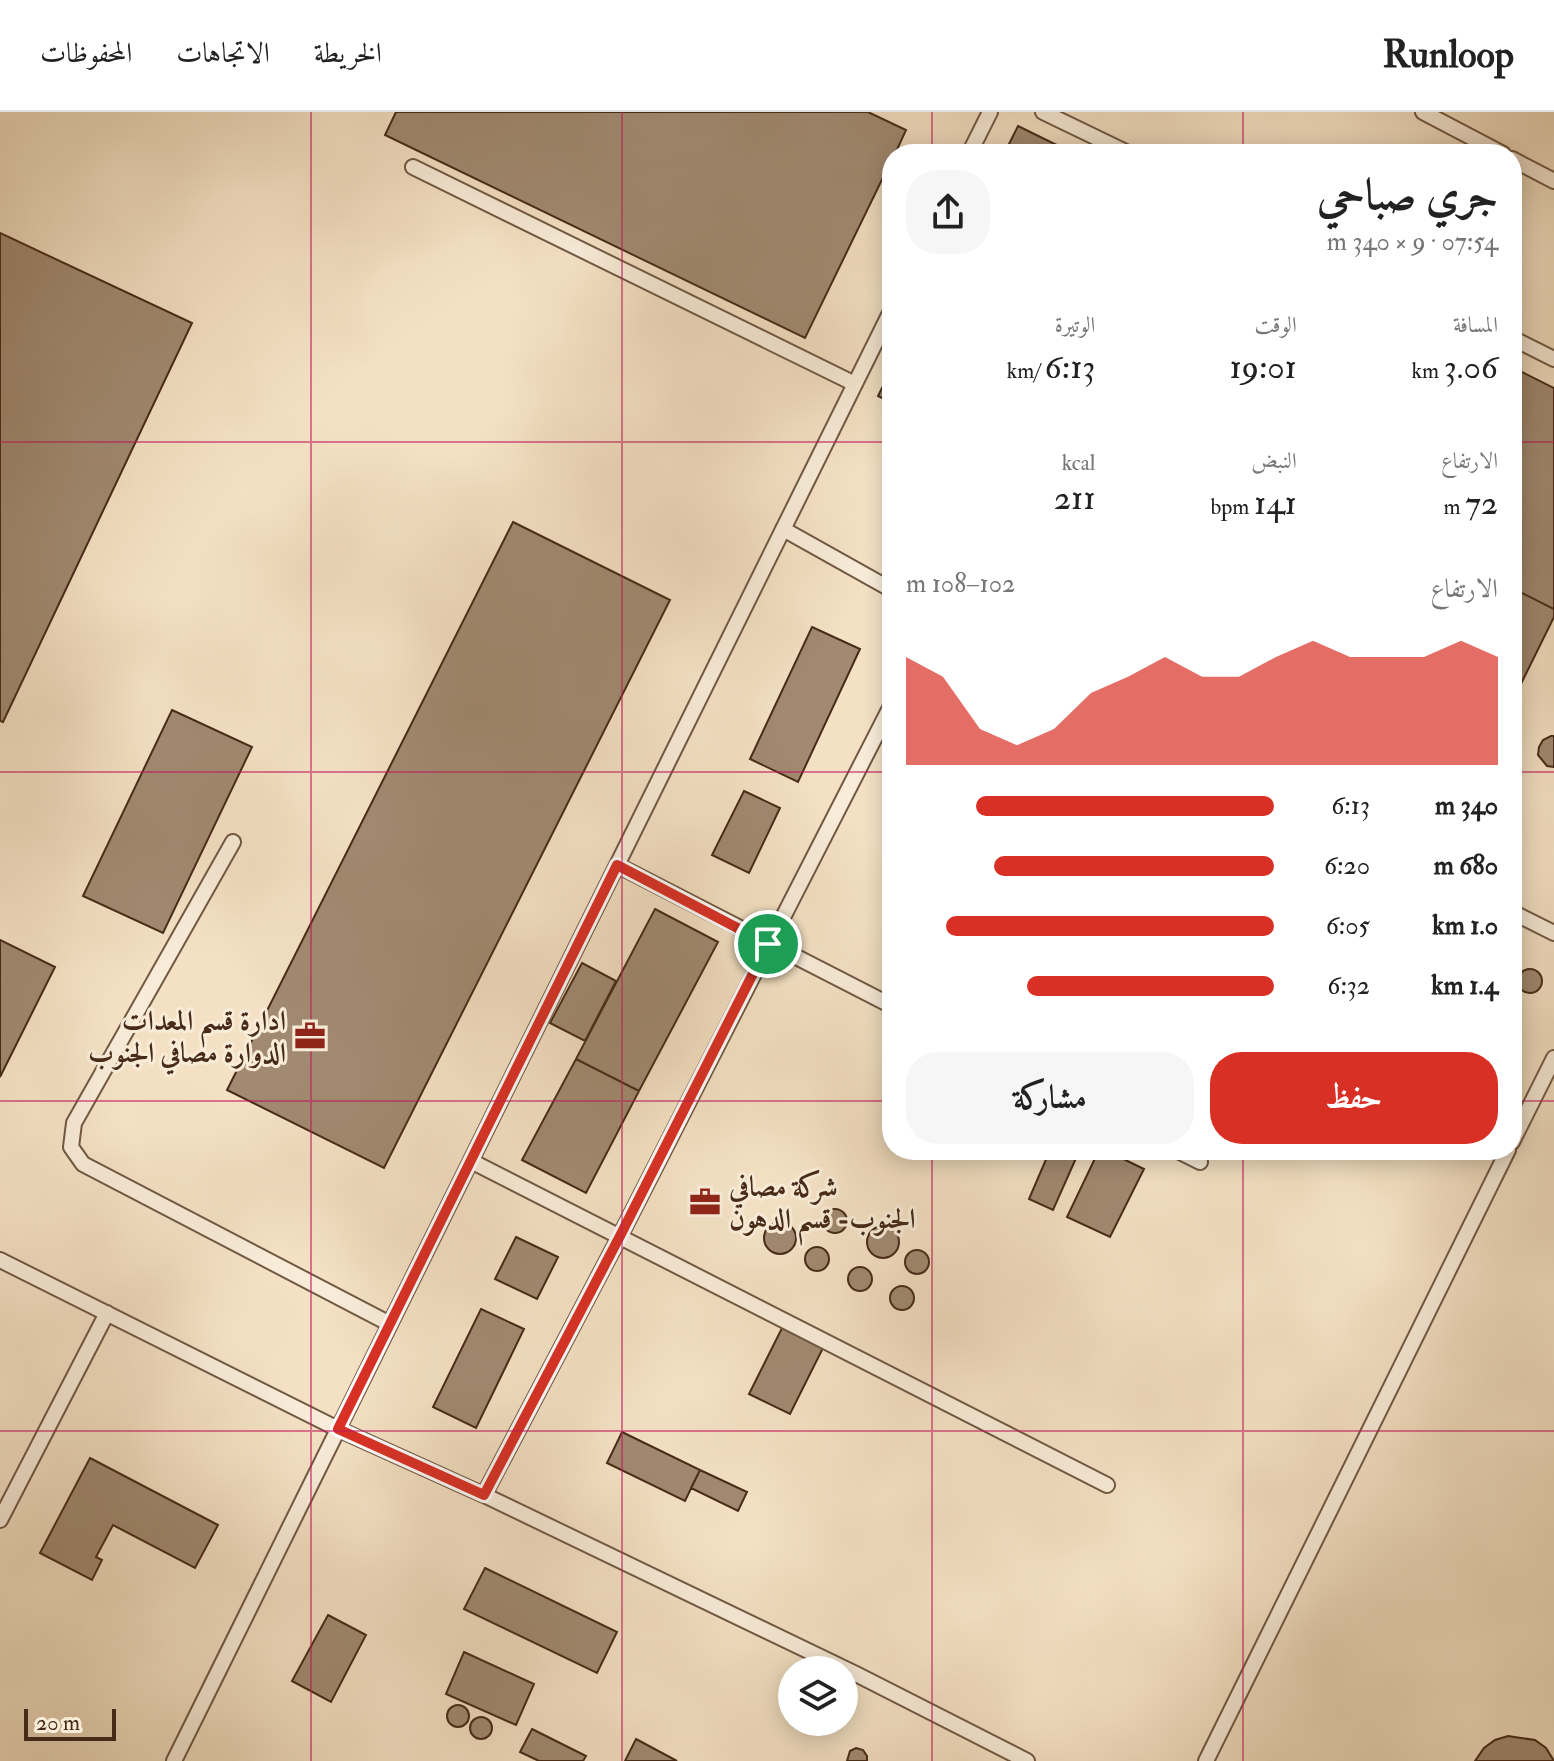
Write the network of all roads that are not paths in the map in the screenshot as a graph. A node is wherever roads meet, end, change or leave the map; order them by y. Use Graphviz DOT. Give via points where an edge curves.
graph roads {
  1 [pos="990,112"];
  2 [pos="1043,112"];
  3 [pos="1423,112"];
  4 [pos="974,144"];
  5 [pos="1109,144"];
  6 [pos="1484,144"];
  7 [pos="1522,164"];
  8 [pos="413,167"];
  9 [pos="1554,181"];
  10 [pos="882,329"];
  11 [pos="1522,343"];
  12 [pos="1554,359"];
  13 [pos="855,384"];
  14 [pos="783,529"];
  15 [pos="882,584"];
  16 [pos="882,723"];
  17 [pos="233,842"];
  18 [pos="617,865"];
  19 [pos="1522,917"];
  20 [pos="1554,933"];
  21 [pos="768,944"];
  22 [pos="882,1001"];
  23 [pos="1554,1058"];
  24 [pos="1522,1122"];
  25 [pos="1196,1160"];
  26 [pos="1503,1160"];
  27 [pos="471,1161"];
  28 [pos="1200,1162"];
  29 [pos="620,1236"];
  30 [pos="0,1260"];
  31 [pos="107,1313"];
  32 [pos="390,1324"];
  33 [pos="338,1429"];
  34 [pos="1107,1485"];
  35 [pos="484,1495"];
  36 [pos="0,1520"];
  37 [pos="174,1761"];
  38 [pos="1027,1761"];
  39 [pos="1206,1761"];
  1 -- 4 [label="lane"];
  2 -- 5 [label="lane"];
  3 -- 6 [label="lane"];
  7 -- 9 [label="lane"];
  8 -- 13 [label="lane"];
  10 -- 13 [label="lane"];
  11 -- 12 [label="lane"];
  13 -- 14 [label="lane"];
  14 -- 15 [label="lane"];
  14 -- 18 [label="lane"];
  16 -- 21 [label="lane"];
  17 -- 32 [label="lane" via="74,1123 71,1147 83,1164"];
  18 -- 21 [label="lane"];
  18 -- 27 [label="lane"];
  19 -- 20 [label="lane"];
  21 -- 22 [label="lane"];
  21 -- 29 [label="lane"];
  23 -- 24 [label="lane"];
  25 -- 28 [label="lane"];
  26 -- 39 [label="lane"];
  27 -- 29 [label="lane"];
  27 -- 32 [label="lane"];
  29 -- 34 [label="lane"];
  29 -- 35 [label="lane"];
  30 -- 31 [label="lane"];
  31 -- 33 [label="lane"];
  31 -- 36 [label="lane"];
  32 -- 33 [label="lane"];
  33 -- 35 [label="lane"];
  33 -- 37 [label="lane"];
  35 -- 38 [label="lane"];
}
